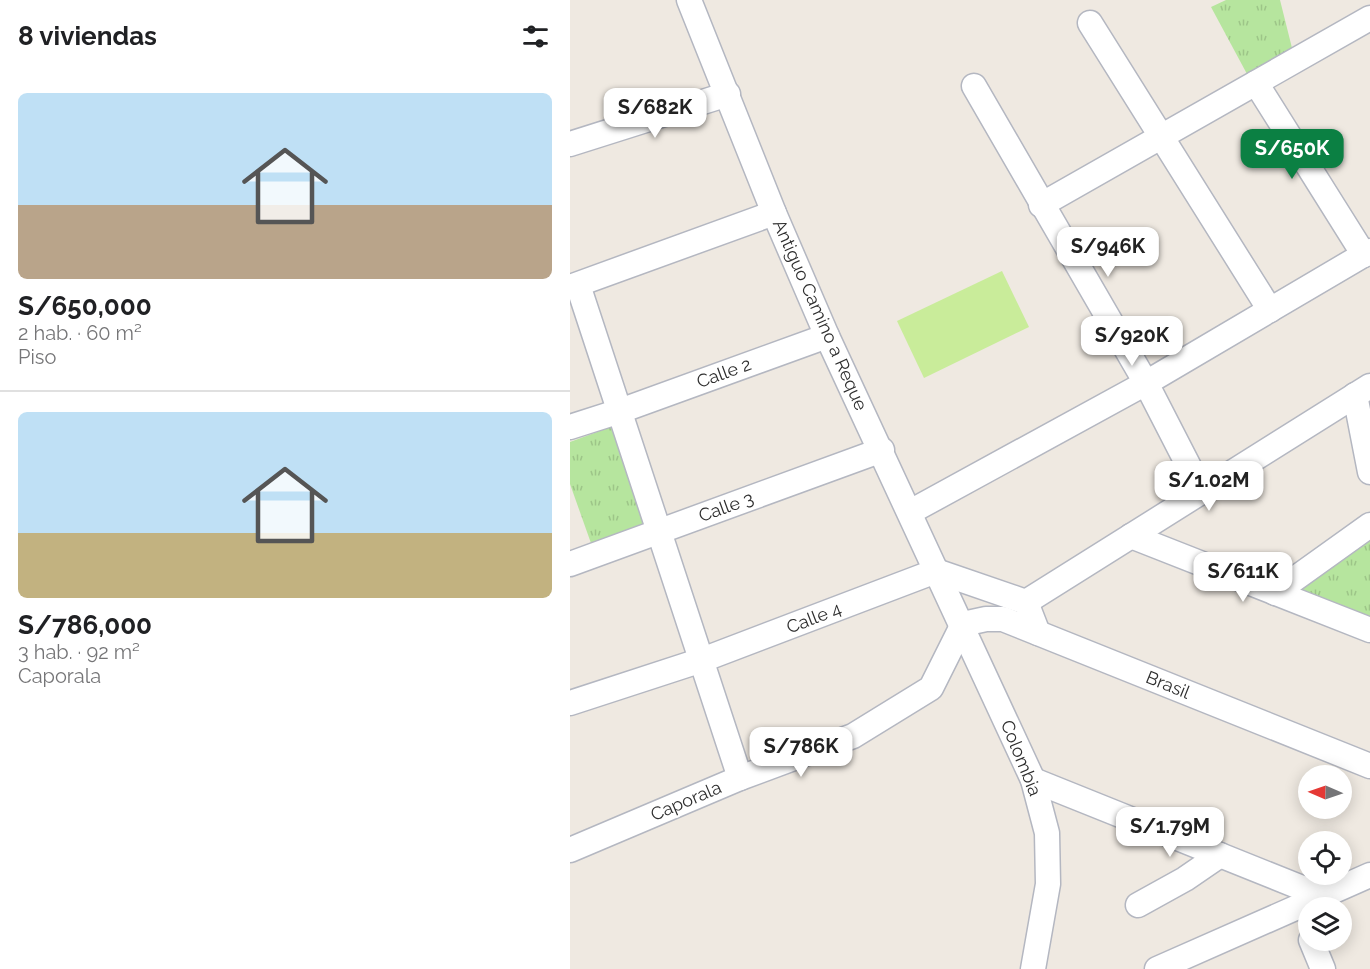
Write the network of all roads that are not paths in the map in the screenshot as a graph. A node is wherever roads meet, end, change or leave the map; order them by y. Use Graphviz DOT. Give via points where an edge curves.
graph roads {
  1 [pos="689,0"];
  2 [pos="1370,18"];
  3 [pos="1090,23"];
  4 [pos="1256,83"];
  5 [pos="974,86"];
  6 [pos="728,94"];
  7 [pos="1162,137"];
  8 [pos="570,144"];
  9 [pos="1041,205"];
  10 [pos="774,213"];
  11 [pos="1367,253"];
  12 [pos="574,286"];
  13 [pos="1270,310"];
  14 [pos="827,336"];
  15 [pos="1146,383"];
  16 [pos="1363,390"];
  17 [pos="620,411"];
  18 [pos="570,427"];
  19 [pos="882,450"];
  20 [pos="1370,472"];
  21 [pos="1202,492"];
  22 [pos="910,512"];
  23 [pos="1370,525"];
  24 [pos="659,531"];
  25 [pos="1131,536"];
  26 [pos="570,564"];
  27 [pos="936,571"];
  28 [pos="1275,593"];
  29 [pos="1026,602"];
  30 [pos="963,624"];
  31 [pos="1370,630"];
  32 [pos="1038,633"];
  33 [pos="702,660"];
  34 [pos="570,704"];
  35 [pos="1370,766"];
  36 [pos="740,778"];
  37 [pos="1033,780"];
  38 [pos="570,850"];
  39 [pos="1220,855"];
  40 [pos="1370,875"];
  41 [pos="1322,896"];
  42 [pos="1138,905"];
  43 [pos="1297,907"];
  44 [pos="1316,951"];
  45 [pos="1033,969"];
  46 [pos="1156,969"];
  47 [pos="1323,969"];
  1 -- 6 [label="street, Antiguo Camino a Reque"];
  2 -- 4 [label="street"];
  3 -- 7 [label="street"];
  4 -- 7 [label="street"];
  4 -- 11 [label="street"];
  5 -- 9 [label="street"];
  6 -- 8 [label="street"];
  6 -- 10 [label="street, Antiguo Camino a Reque"];
  7 -- 9 [label="street"];
  7 -- 13 [label="street"];
  9 -- 15 [label="street"];
  10 -- 12 [label="street"];
  10 -- 14 [label="street, Antiguo Camino a Reque"];
  11 -- 13 [label="street"];
  12 -- 17 [label="street"];
  13 -- 15 [label="street"];
  14 -- 17 [label="street, Calle 2"];
  14 -- 19 [label="street, Antiguo Camino a Reque"];
  15 -- 21 [label="street"];
  15 -- 22 [label="street"];
  16 -- 20 [label="street"];
  16 -- 21 [label="street"];
  17 -- 18 [label="street, Calle 2"];
  17 -- 24 [label="street"];
  19 -- 22 [label="street, Antiguo Camino a Reque"];
  19 -- 24 [label="street, Calle 3"];
  21 -- 25 [label="street"];
  22 -- 27 [label="street, Antiguo Camino a Reque"];
  23 -- 28 [label="street"];
  24 -- 26 [label="street, Calle 3"];
  24 -- 33 [label="street"];
  25 -- 28 [label="street"];
  25 -- 29 [label="street"];
  27 -- 29 [label="street"];
  27 -- 30 [label="street, Antiguo Camino a Reque"];
  27 -- 33 [label="street, Calle 4"];
  28 -- 31 [label="street"];
  29 -- 32 [label="street"];
  30 -- 32 [label="street, Brasil" via="986,618 1003,619"];
  30 -- 36 [label="street, Caporala" via="931,688 853,736"];
  30 -- 37 [label="street, Colombia"];
  32 -- 35 [label="street, Brasil"];
  33 -- 34 [label="street, Calle 4"];
  33 -- 36 [label="street"];
  36 -- 38 [label="street, Caporala"];
  37 -- 39 [label="street"];
  37 -- 45 [label="street, Colombia" via="1047,832 1048,884"];
  39 -- 41 [label="street"];
  39 -- 42 [label="street"];
  40 -- 41 [label="street"];
  41 -- 43 [label="street"];
  43 -- 46 [label="street"];
  44 -- 47 [label="street"];
}
